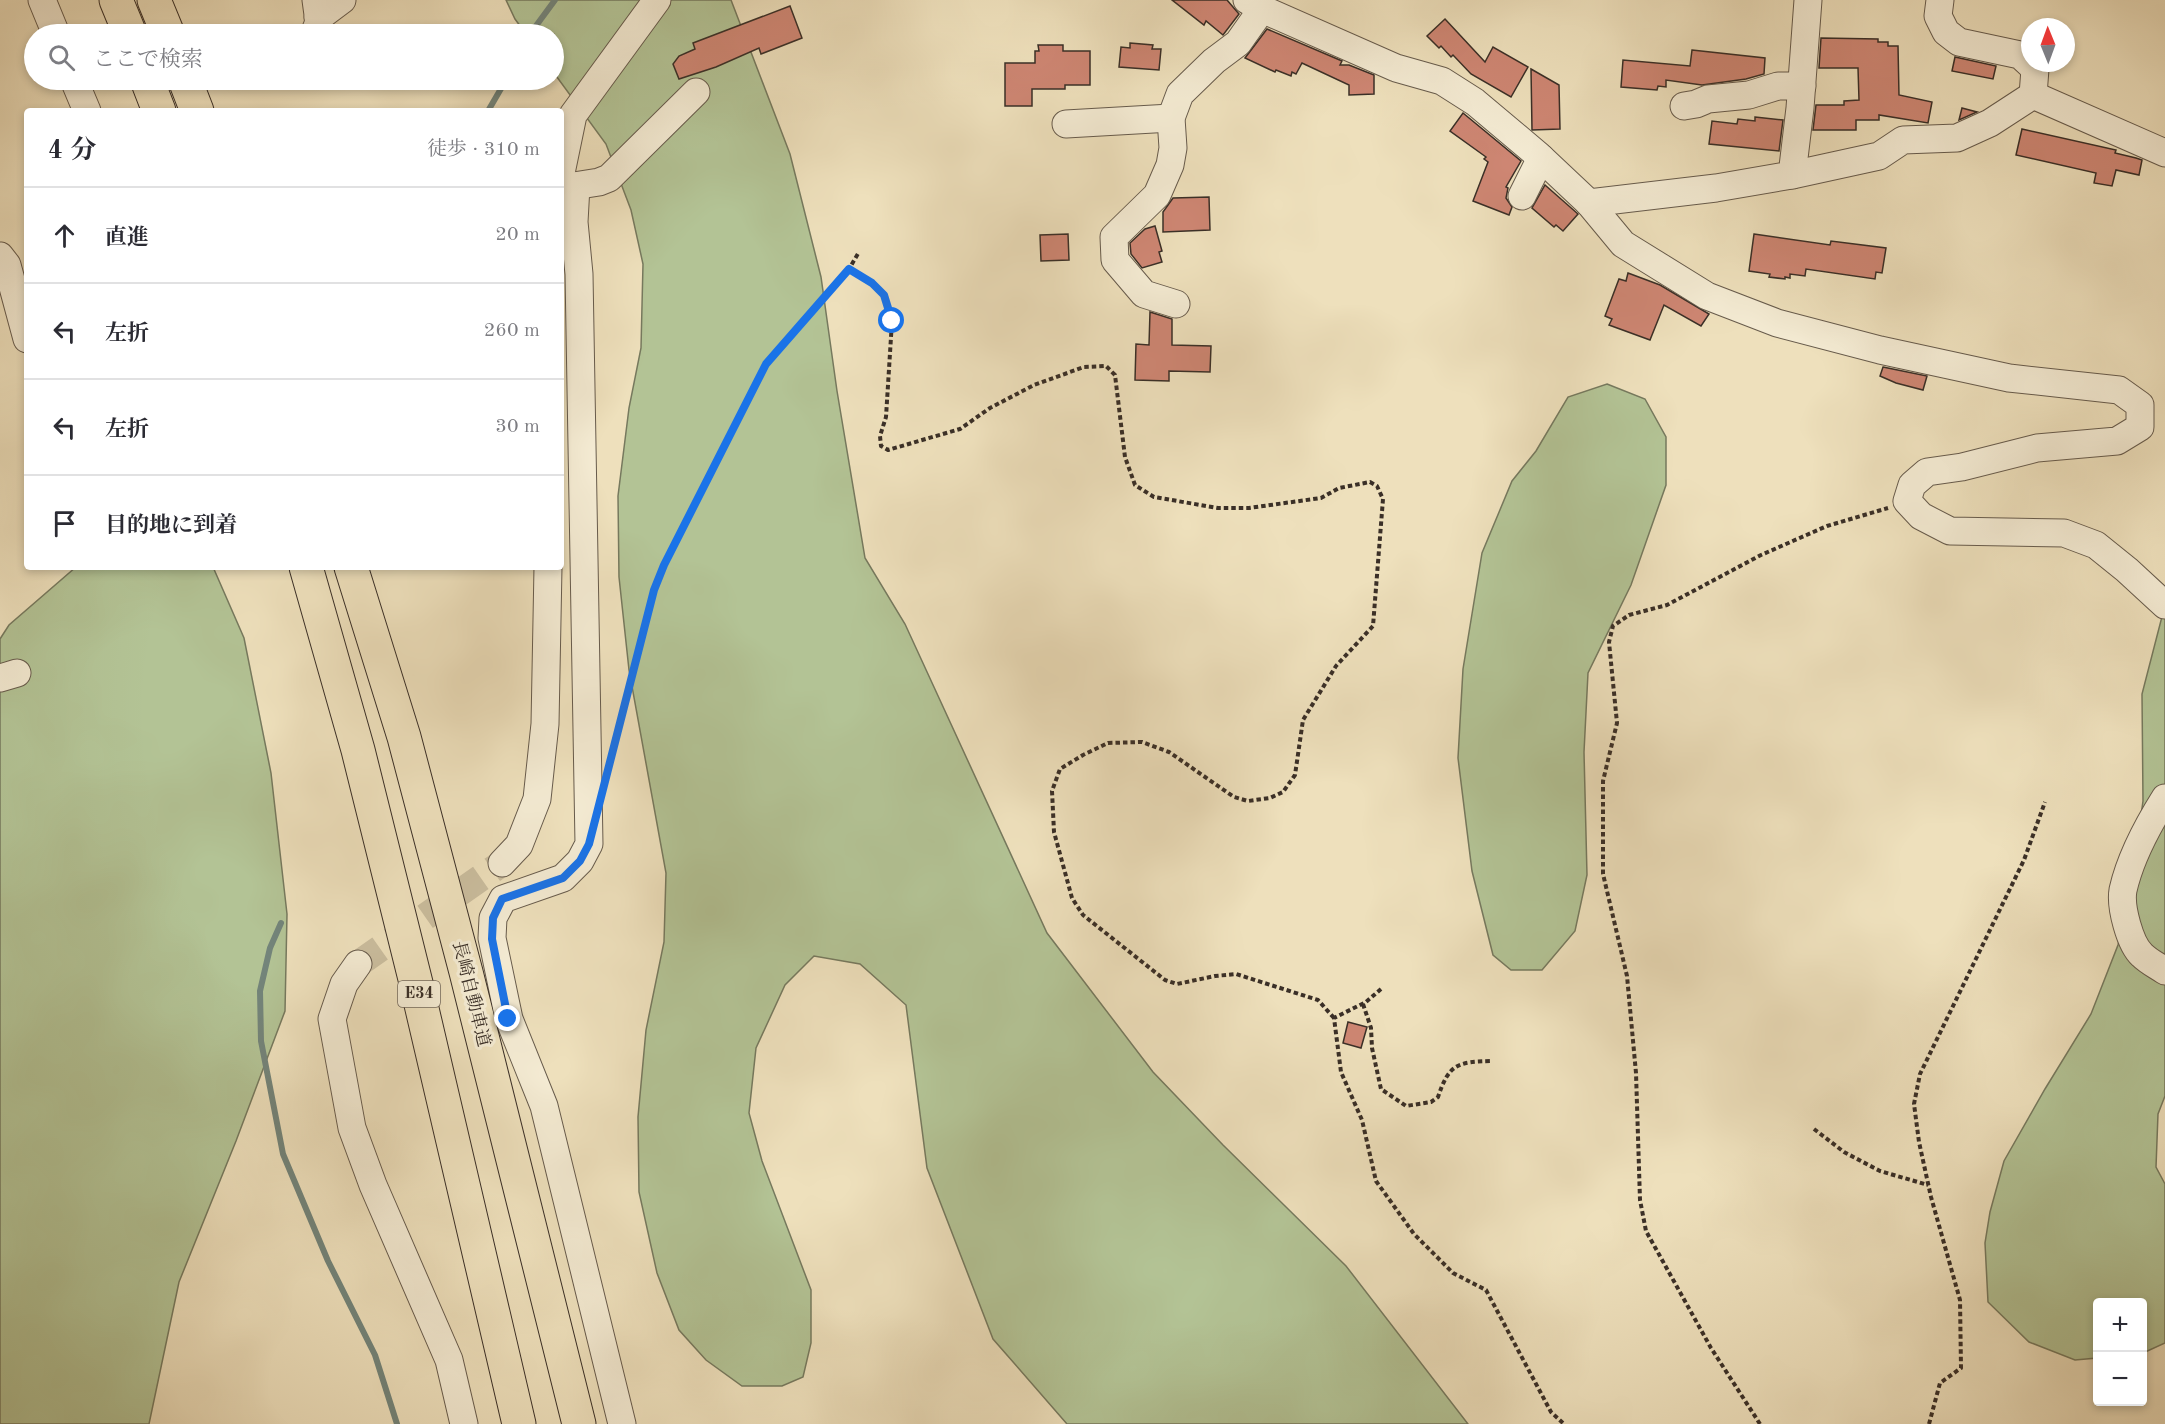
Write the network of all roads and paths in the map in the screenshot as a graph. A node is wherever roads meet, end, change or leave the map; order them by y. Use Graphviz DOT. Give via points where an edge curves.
graph roads {
  1 [pos="42,0"];
  2 [pos="116,0"];
  3 [pos="154,0"];
  4 [pos="342,0"];
  5 [pos="657,0"];
  6 [pos="1808,0"];
  7 [pos="1940,0"];
  8 [pos="1255,4"];
  9 [pos="316,17"];
  10 [pos="52,24"];
  11 [pos="126,24"];
  12 [pos="164,24"];
  13 [pos="1802,86"];
  14 [pos="78,90"];
  15 [pos="151,90"];
  16 [pos="189,90"];
  17 [pos="696,92"];
  18 [pos="2033,95"];
  19 [pos="1684,106"];
  20 [pos="86,108"];
  21 [pos="158,108"];
  22 [pos="196,108"];
  23 [pos="1171,118"];
  24 [pos="1066,124"];
  25 [pos="2165,153"];
  26 [pos="1541,158"];
  27 [pos="1792,175"];
  28 [pos="566,182"];
  29 [pos="1522,196"];
  30 [pos="1589,203"];
  31 [pos="859,252"];
  32 [pos="0,256"];
  33 [pos="849,269"];
  34 [pos="1176,304"];
  35 [pos="24,328"];
  36 [pos="1907,501"];
  37 [pos="307,570"];
  38 [pos="352,570"];
  39 [pos="548,570"];
  40 [pos="2165,605"];
  41 [pos="610,764"];
  42 [pos="2165,798"];
  43 [pos="2044,802"];
  44 [pos="502,863"];
  45 [pos="358,964"];
  46 [pos="2165,971"];
  47 [pos="1381,989"];
  48 [pos="1363,1004"];
  49 [pos="1334,1018"];
  50 [pos="1491,1061"];
  51 [pos="1814,1129"];
  52 [pos="1928,1185"];
  53 [pos="464,1424"];
  54 [pos="519,1424"];
  55 [pos="579,1424"];
  56 [pos="622,1424"];
  57 [pos="1564,1424"];
  58 [pos="1760,1424"];
  59 [pos="1929,1424"];
  1 -- 10 [label="street"];
  2 -- 11 [label="highway"];
  3 -- 12 [label="highway"];
  4 -- 9 [label="street"];
  5 -- 28 [label="street" via="573,115"];
  6 -- 13 [label="street"];
  7 -- 18 [label="street" via="1938,16 1946,32 1959,42 2020,55 2035,69"];
  8 -- 23 [label="street" via="1238,43 1180,94"];
  8 -- 26 [label="street" via="1396,68 1442,81 1475,102"];
  13 -- 19 [label="street" via="1778,86"];
  13 -- 27 [label="street"];
  14 -- 20 [label="street"];
  15 -- 21 [label="highway"];
  16 -- 22 [label="highway"];
  17 -- 28 [label="street" via="609,178 599,182"];
  18 -- 25 [label="street"];
  18 -- 27 [label="street" via="1958,138 1903,140 1879,156"];
  23 -- 24 [label="street"];
  23 -- 34 [label="street" via="1170,165 1157,195 1114,237 1115,261 1144,294"];
  26 -- 29 [label="street"];
  26 -- 30 [label="street"];
  27 -- 30 [label="street"];
  28 -- 56 [label="street" via="579,274 589,844 580,861 563,878 502,899 493,918 492,939 508,1019 544,1106"];
  30 -- 36 [label="street" via="1623,244 1707,296 1777,323 2009,378 2119,390 2140,405 2140,427 2117,441 2037,448 1927,472 1912,485"];
  31 -- 33 [label="path"];
  32 -- 35 [label="street" via="7,265"];
  33 -- 41 [label="path" via="766,364 664,565 654,590"];
  33 -- 49 [label="path" via="884,295 892,321 886,417 880,436 881,446 888,450 960,429 1034,385 1084,367 1106,366 1115,375 1125,457 1135,485 1154,497 1218,508 1249,508 1321,498 1357,483 1377,486 1383,500 1373,626 1336,666 1303,720 1295,775 1283,792 1248,801 1234,796 1169,752 1142,742 1108,743 1083,755 1060,769 1052,791 1054,832 1072,898 1083,915 1165,980 1177,984 1236,974 1318,1000"];
  36 -- 40 [label="street" via="1921,516 1950,531 2064,533 2096,545"];
  36 -- 58 [label="path" via="1827,526 1761,555 1667,605 1629,615 1613,626 1609,642 1617,723 1603,781 1603,874 1627,976 1636,1073 1640,1200 1646,1231 1711,1348"];
  37 -- 54 [label="highway, E34" via="361,761"];
  38 -- 55 [label="highway, 長崎自動車道" via="425,815"];
  39 -- 44 [label="street" via="545,724 537,799 519,845"];
  42 -- 46 [label="street" via="2122,893 2128,932 2141,955"];
  43 -- 52 [label="path" via="2025,860 1920,1074 1914,1104"];
  45 -- 53 [label="street" via="344,984 332,1019 352,1128 449,1360"];
  47 -- 48 [label="path"];
  48 -- 49 [label="path"];
  48 -- 50 [label="path" via="1381,1089 1406,1106 1438,1098 1445,1077 1460,1065"];
  49 -- 57 [label="path" via="1341,1072 1362,1120 1376,1181 1414,1233 1453,1273 1486,1290 1551,1412"];
  51 -- 52 [label="path" via="1880,1171"];
  52 -- 59 [label="path" via="1960,1300 1961,1356 1961,1368 1940,1383"];
}
